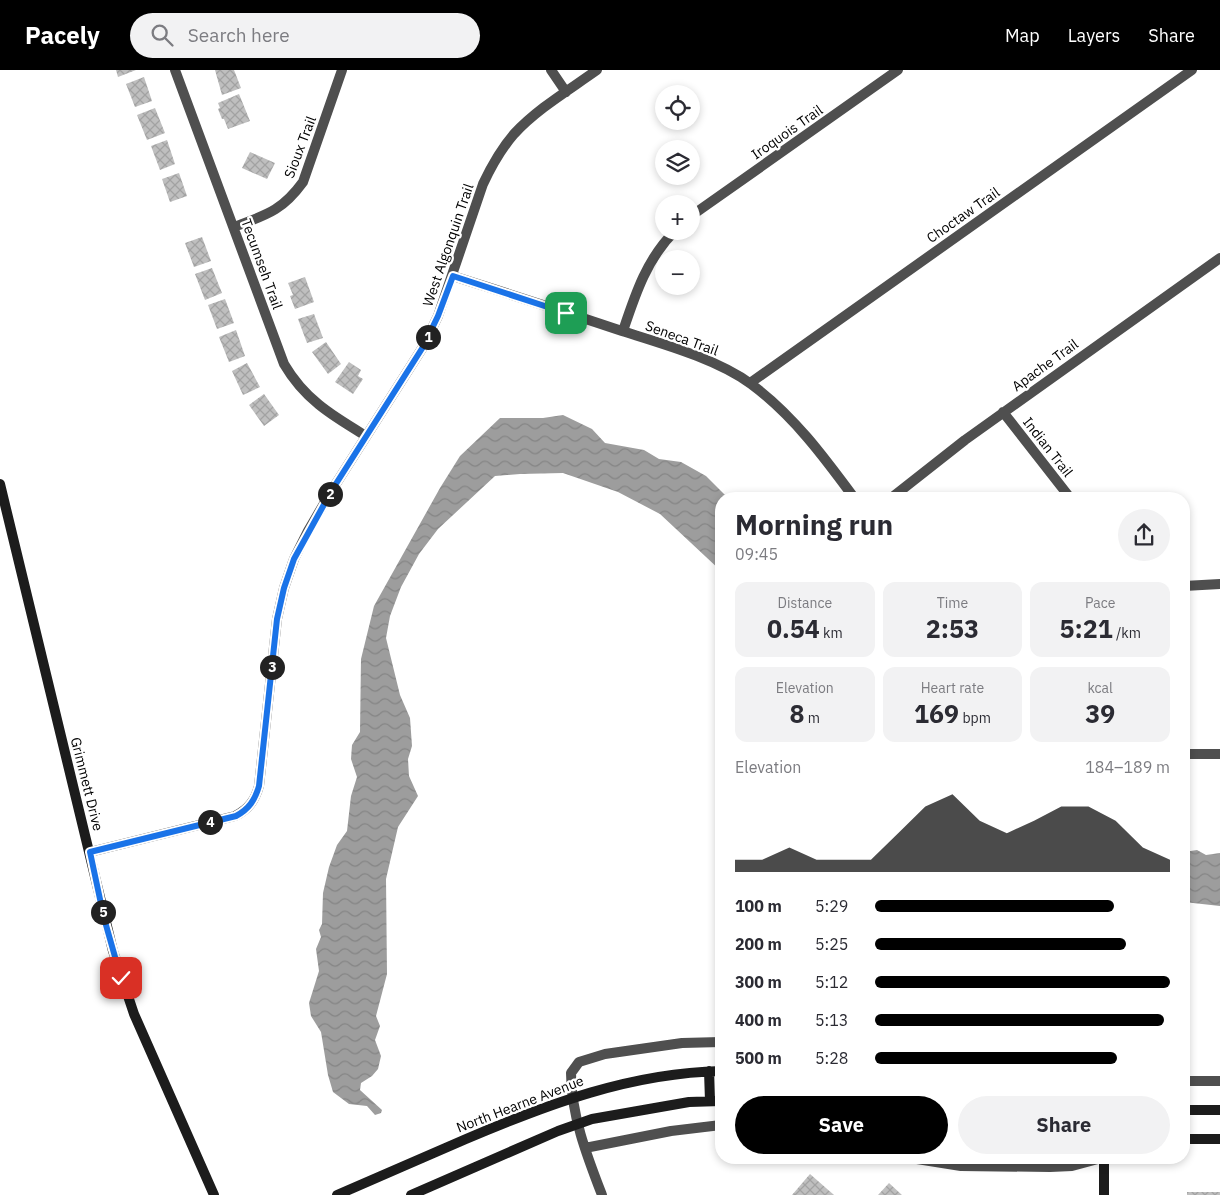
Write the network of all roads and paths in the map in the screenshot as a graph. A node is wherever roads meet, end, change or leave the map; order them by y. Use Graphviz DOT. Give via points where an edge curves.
graph roads {
  1 [pos="175,70"];
  2 [pos="342,70"];
  3 [pos="551,70"];
  4 [pos="597,70"];
  5 [pos="898,70"];
  6 [pos="1192,70"];
  7 [pos="566,92"];
  8 [pos="700,210"];
  9 [pos="234,227"];
  10 [pos="667,240"];
  11 [pos="1220,258"];
  12 [pos="453,276"];
  13 [pos="623,331"];
  14 [pos="750,383"];
  15 [pos="1003,412"];
  16 [pos="366,436"];
  17 [pos="0,484"];
  18 [pos="850,492"];
  19 [pos="899,492"];
  20 [pos="1066,492"];
  21 [pos="1220,584"];
  22 [pos="1190,586"];
  23 [pos="1190,754"];
  24 [pos="1220,754"];
  25 [pos="90,852"];
  26 [pos="715,1042"];
  27 [pos="709,1072"];
  28 [pos="715,1072"];
  29 [pos="1190,1081"];
  30 [pos="1220,1081"];
  31 [pos="571,1098"];
  32 [pos="710,1102"];
  33 [pos="715,1102"];
  34 [pos="1190,1110"];
  35 [pos="1220,1110"];
  36 [pos="578,1124"];
  37 [pos="715,1126"];
  38 [pos="1190,1139"];
  39 [pos="1220,1139"];
  40 [pos="585,1148"];
  41 [pos="948,1164"];
  42 [pos="1079,1164"];
  43 [pos="1104,1164"];
  44 [pos="214,1195"];
  45 [pos="337,1195"];
  46 [pos="412,1195"];
  47 [pos="602,1195"];
  48 [pos="1104,1195"];
  1 -- 9 [label="street, Tecumseh Trail"];
  2 -- 9 [label="street, Sioux Trail" via="303,182 281,207"];
  3 -- 7 [label="street"];
  4 -- 7 [label="street, West Algonquin Trail"];
  5 -- 8 [label="street, Iroquois Trail"];
  6 -- 14 [label="street, Choctaw Trail"];
  7 -- 12 [label="street, West Algonquin Trail" via="531,117 503,148 483,184"];
  9 -- 16 [label="street, Tecumseh Trail" via="291,376 319,406"];
  10 -- 13 [label="street" via="647,269"];
  11 -- 15 [label="street, Apache Trail"];
  12 -- 13 [label="street, Seneca Trail"];
  12 -- 16 [label="street, West Algonquin Trail" via="423,347"];
  13 -- 14 [label="street, Seneca Trail" via="720,366"];
  14 -- 18 [label="street, Seneca Trail" via="792,419"];
  15 -- 19 [label="street, Apache Trail"];
  15 -- 20 [label="street, Indian Trail"];
  16 -- 25 [label="street, West Algonquin Trail" via="308,531 284,588 277,619 259,786 252,803 236,816"];
  17 -- 25 [label="street, Grimmett Drive"];
  21 -- 22 [label="street"];
  23 -- 24 [label="street"];
  25 -- 44 [label="street, Grimmett Drive" via="104,918 134,1014"];
  26 -- 31 [label="street" via="682,1043 605,1054 579,1062 571,1072"];
  27 -- 28 [label="street, North Hearne Avenue"];
  27 -- 31 [label="street, North Hearne Avenue" via="650,1077"];
  27 -- 32 [label="street"];
  29 -- 30 [label="street"];
  31 -- 36 [label="street"];
  31 -- 45 [label="street, North Hearne Avenue" via="528,1113"];
  32 -- 33 [label="street"];
  32 -- 36 [label="street" via="639,1110"];
  34 -- 35 [label="street"];
  36 -- 40 [label="street"];
  36 -- 46 [label="street"];
  37 -- 40 [label="street"];
  38 -- 39 [label="street"];
  40 -- 47 [label="street"];
  41 -- 42 [label="street" via="1045,1167"];
  43 -- 48 [label="street"];
}
